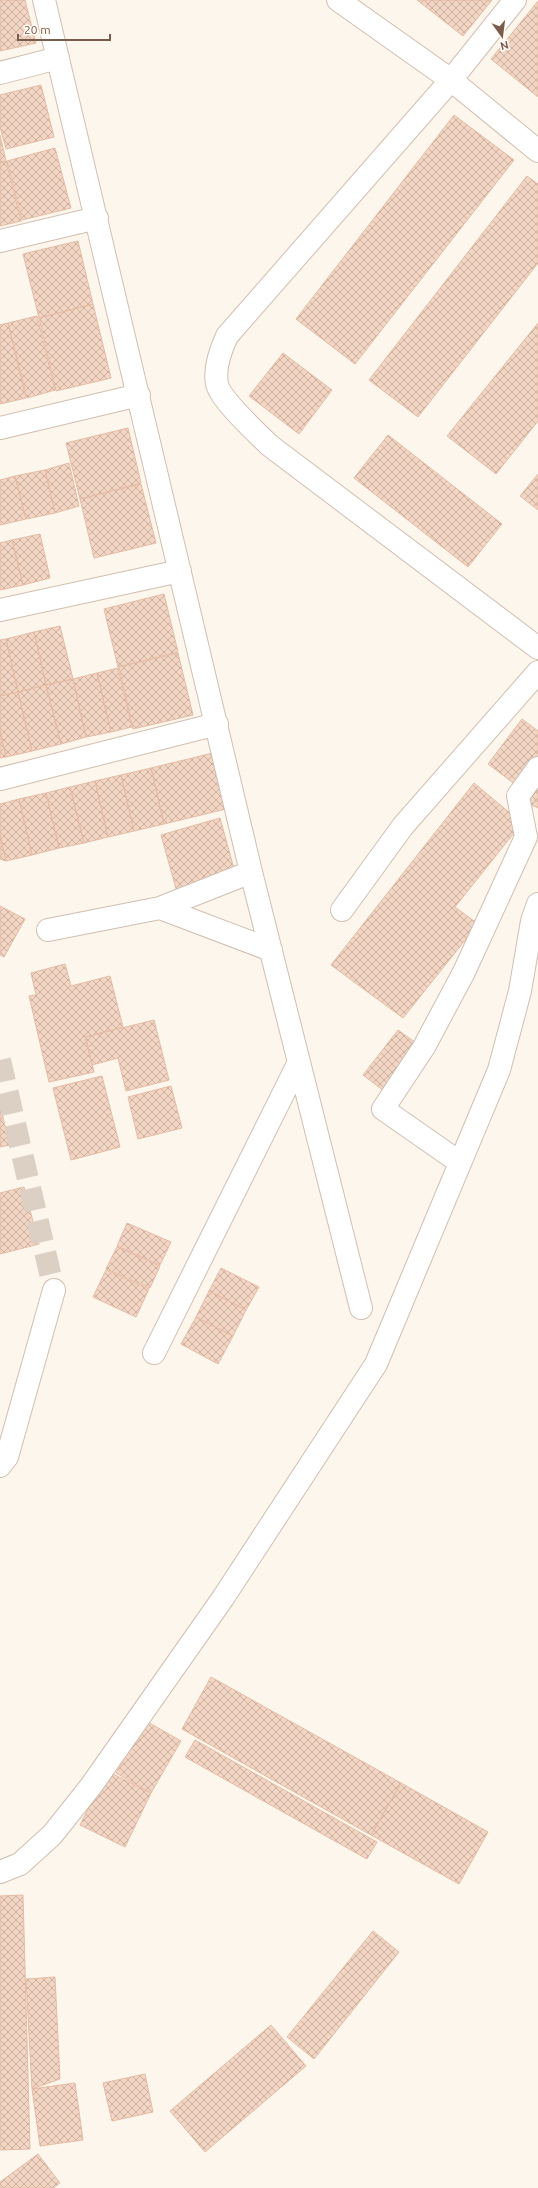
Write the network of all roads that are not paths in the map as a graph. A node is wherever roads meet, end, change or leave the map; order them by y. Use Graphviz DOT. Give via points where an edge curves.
graph roads {
  1 [pos="44,0"];
  2 [pos="338,0"];
  3 [pos="516,0"];
  4 [pos="58,58"];
  5 [pos="0,73"];
  6 [pos="451,80"];
  7 [pos="538,150"];
  8 [pos="97,218"];
  9 [pos="0,241"];
  10 [pos="139,395"];
  11 [pos="0,428"];
  12 [pos="180,571"];
  13 [pos="0,610"];
  14 [pos="538,648"];
  15 [pos="538,672"];
  16 [pos="217,724"];
  17 [pos="538,768"];
  18 [pos="0,779"];
  19 [pos="251,872"];
  20 [pos="160,908"];
  21 [pos="537,908"];
  22 [pos="342,910"];
  23 [pos="48,930"];
  24 [pos="271,950"];
  25 [pos="298,1064"];
  26 [pos="459,1162"];
  27 [pos="54,1290"];
  28 [pos="361,1308"];
  29 [pos="154,1353"];
  30 [pos="0,1466"];
  31 [pos="0,1872"];
  1 -- 4 [label="street"];
  2 -- 6 [label="street"];
  3 -- 6 [label="street"];
  4 -- 5 [label="street"];
  4 -- 8 [label="street"];
  6 -- 7 [label="street"];
  6 -- 14 [label="street" via="227,336 220,356 217,384 220,392 269,445"];
  8 -- 9 [label="street"];
  8 -- 10 [label="street"];
  10 -- 11 [label="street"];
  10 -- 12 [label="street"];
  12 -- 13 [label="street"];
  12 -- 16 [label="street"];
  15 -- 22 [label="street" via="403,826"];
  16 -- 18 [label="street"];
  16 -- 19 [label="street"];
  17 -- 26 [label="street" via="518,796 526,837 464,972 424,1047 383,1109"];
  19 -- 20 [label="street"];
  19 -- 24 [label="street"];
  20 -- 23 [label="street"];
  20 -- 24 [label="street"];
  21 -- 26 [label="street" via="532,922 520,990 498,1070"];
  24 -- 25 [label="street"];
  25 -- 28 [label="street"];
  25 -- 29 [label="street"];
  26 -- 31 [label="street" via="376,1364 223,1598 91,1786 52,1834 20,1864"];
  27 -- 30 [label="street" via="7,1457"];
}
